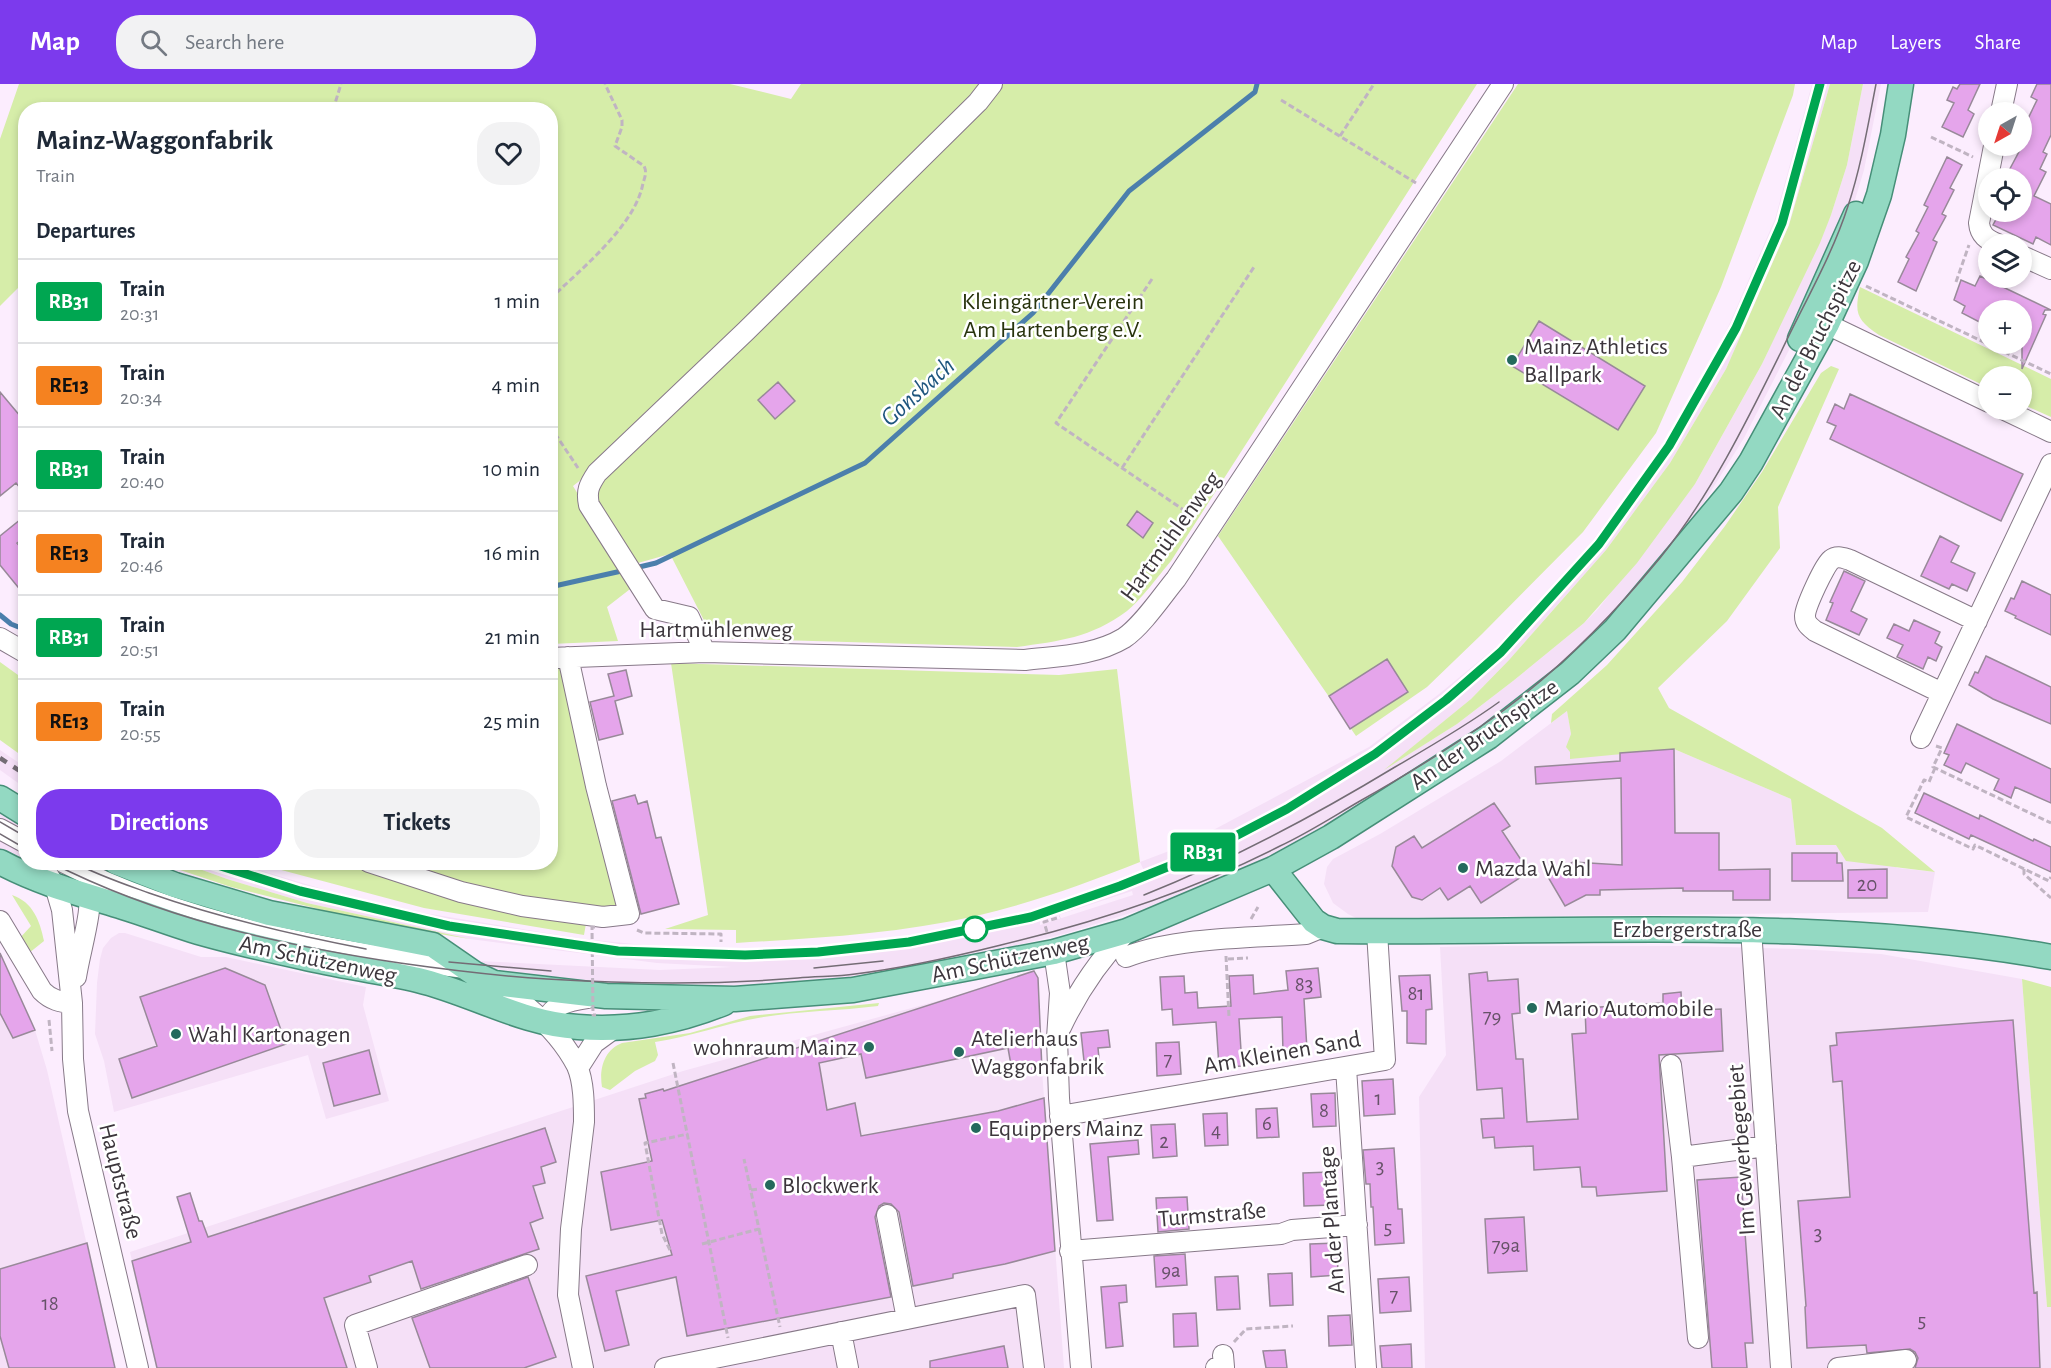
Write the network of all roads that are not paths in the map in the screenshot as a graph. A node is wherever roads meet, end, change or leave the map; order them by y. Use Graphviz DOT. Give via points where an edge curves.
graph roads {
  1 [pos="992,84"];
  2 [pos="1503,84"];
  3 [pos="1888,84"];
  4 [pos="1901,84"];
  5 [pos="2007,84"];
  6 [pos="2003,102"];
  7 [pos="1992,156"];
  8 [pos="1982,234"];
  9 [pos="2032,260"];
  10 [pos="2051,269"];
  11 [pos="1819,320"];
  12 [pos="1978,397"];
  13 [pos="2026,420"];
  14 [pos="2051,432"];
  15 [pos="2051,464"];
  16 [pos="1977,621"];
  17 [pos="0,638"];
  18 [pos="18,649"];
  19 [pos="705,652"];
  20 [pos="559,658"];
  21 [pos="1942,693"];
  22 [pos="1921,738"];
  23 [pos="0,798"];
  24 [pos="18,809"];
  25 [pos="0,829"];
  26 [pos="18,840"];
  27 [pos="0,862"];
  28 [pos="1274,869"];
  29 [pos="54,870"];
  30 [pos="69,870"];
  31 [pos="108,870"];
  32 [pos="136,870"];
  33 [pos="394,870"];
  34 [pos="79,885"];
  35 [pos="0,921"];
  36 [pos="1323,927"];
  37 [pos="1751,929"];
  38 [pos="1127,931"];
  39 [pos="1377,932"];
  40 [pos="1052,946"];
  41 [pos="1126,957"];
  42 [pos="2051,957"];
  43 [pos="468,969"];
  44 [pos="29,970"];
  45 [pos="69,973"];
  46 [pos="494,983"];
  47 [pos="735,999"];
  48 [pos="72,1003"];
  49 [pos="606,1013"];
  50 [pos="545,1022"];
  51 [pos="1057,1038"];
  52 [pos="1671,1065"];
  53 [pos="578,1068"];
  54 [pos="1346,1068"];
  55 [pos="1060,1116"];
  56 [pos="1766,1146"];
  57 [pos="1682,1156"];
  58 [pos="887,1215"];
  59 [pos="1357,1225"];
  60 [pos="1070,1251"];
  61 [pos="527,1265"];
  62 [pos="907,1319"];
  63 [pos="841,1332"];
  64 [pos="1698,1338"];
  65 [pos="1906,1360"];
  66 [pos="1864,1367"];
  67 [pos="138,1368"];
  68 [pos="367,1368"];
  69 [pos="583,1368"];
  70 [pos="664,1368"];
  71 [pos="848,1368"];
  72 [pos="1034,1368"];
  73 [pos="1081,1368"];
  74 [pos="1366,1368"];
  75 [pos="1781,1368"];
  76 [pos="1838,1368"];
  1 -- 19 [label="street" via="589,484 586,494 590,505 655,609 689,617"];
  2 -- 19 [label="street, Hartmühlenweg" via="1176,579 1125,637 1104,648 1025,660"];
  3 -- 11 [label="main road, An der Bruchspitze" via="1855,216"];
  4 -- 11 [label="main road, An der Bruchspitze" via="1893,135 1872,216 1856,261"];
  5 -- 6 [label="street"];
  7 -- 8 [label="street" via="1980,214"];
  9 -- 10 [label="street"];
  11 -- 12 [label="street"];
  11 -- 28 [label="main road, An der Bruchspitze" via="1670,567 1615,630 1570,673 1488,737"];
  13 -- 14 [label="street"];
  15 -- 16 [label="street"];
  16 -- 21 [label="street"];
  16 -- 21 [label="street" via="1850,560 1832,559 1826,566 1806,609 1807,625"];
  17 -- 18 [label="street"];
  19 -- 20 [label="street, Hartmühlenweg"];
  20 -- 33 [label="street, Hartmühlenweg" via="631,921 522,906"];
  21 -- 22 [label="street"];
  23 -- 24 [label="main road"];
  25 -- 26 [label="street"];
  27 -- 34 [label="main road" via="21,873"];
  28 -- 36 [label="main road" via="1314,921"];
  28 -- 38 [label="main road, Am Schützenweg"];
  29 -- 34 [label="street"];
  30 -- 34 [label="street"];
  31 -- 34 [label="street"];
  32 -- 43 [label="main road, Am Schützenweg" via="269,913 433,945"];
  34 -- 43 [label="street, Am Schützenweg" via="166,904 256,931"];
  34 -- 45 [label="street, Hauptstraße"];
  34 -- 48 [label="street, Hauptstraße"];
  34 -- 50 [label="main road, Am Schützenweg" via="193,930 418,980"];
  35 -- 44 [label="street"];
  36 -- 39 [label="main road, Erzbergerstraße"];
  36 -- 41 [label="street, Erzbergerstraße" via="1306,934 1190,943"];
  37 -- 39 [label="main road, Erzbergerstraße"];
  37 -- 42 [label="main road, Erzbergerstraße" via="1969,945"];
  37 -- 56 [label="street, Im Gewerbegebiet"];
  38 -- 40 [label="main road, Am Schützenweg"];
  38 -- 51 [label="street" via="1089,976"];
  39 -- 54 [label="street, Am Kleinen Sand" via="1385,1060"];
  40 -- 47 [label="main road, Am Schützenweg" via="854,990"];
  40 -- 51 [label="street" via="1060,993"];
  43 -- 46 [label="main road, Am Schützenweg"];
  44 -- 45 [label="street"];
  44 -- 48 [label="street" via="48,997"];
  45 -- 48 [label="street, Hauptstraße"];
  46 -- 49 [label="main road, Am Schützenweg"];
  46 -- 50 [label="street, Am Schützenweg"];
  47 -- 49 [label="main road, Am Schützenweg"];
  47 -- 49 [label="main road, Am Schützenweg" via="674,1021"];
  48 -- 67 [label="street, Hauptstraße" via="78,1111"];
  49 -- 50 [label="main road, Am Schützenweg" via="580,1028"];
  49 -- 50 [label="street, Am Schützenweg" via="562,1003"];
  49 -- 53 [label="street"];
  50 -- 53 [label="street"];
  51 -- 55 [label="street"];
  52 -- 57 [label="street"];
  53 -- 69 [label="street" via="584,1122 571,1229 568,1295"];
  54 -- 55 [label="street, Am Kleinen Sand"];
  54 -- 59 [label="street, An der Plantage"];
  55 -- 60 [label="street"];
  56 -- 57 [label="street"];
  56 -- 75 [label="street, Im Gewerbegebiet"];
  57 -- 64 [label="street"];
  58 -- 62 [label="street"];
  59 -- 60 [label="street, Turmstraße"];
  59 -- 74 [label="street, An der Plantage"];
  60 -- 73 [label="street"];
  61 -- 68 [label="street" via="355,1325"];
  62 -- 63 [label="street"];
  62 -- 72 [label="street" via="1025,1295"];
  63 -- 70 [label="street"];
  63 -- 71 [label="street"];
  65 -- 66 [label="street"];
  66 -- 76 [label="street"];
}
